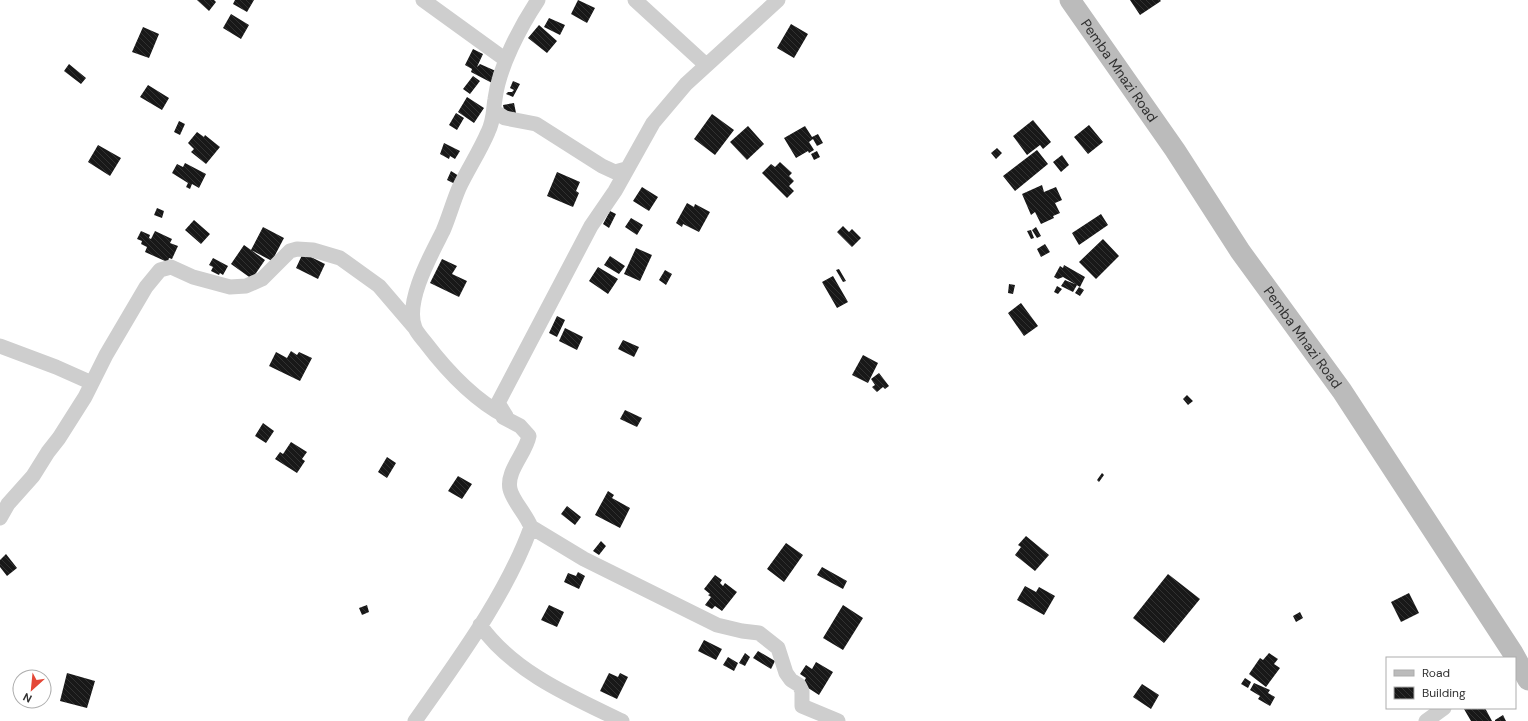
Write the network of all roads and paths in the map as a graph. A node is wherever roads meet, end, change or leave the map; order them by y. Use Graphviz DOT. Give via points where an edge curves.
graph roads {
  1 [pos="423,0"];
  2 [pos="538,0"];
  3 [pos="635,0"];
  4 [pos="778,0"];
  5 [pos="1070,0"];
  6 [pos="506,60"];
  7 [pos="706,65"];
  8 [pos="495,112"];
  9 [pos="626,169"];
  10 [pos="414,328"];
  11 [pos="0,346"];
  12 [pos="92,383"];
  13 [pos="506,416"];
  14 [pos="0,518"];
  15 [pos="531,527"];
  16 [pos="480,625"];
  17 [pos="1510,655"];
  18 [pos="1516,663"];
  19 [pos="1528,680"];
  20 [pos="1443,709"];
  21 [pos="415,721"];
  22 [pos="622,721"];
  23 [pos="838,721"];
  24 [pos="1426,721"];
  1 -- 6 [label="street"];
  2 -- 6 [label="street" via="517,35"];
  3 -- 7 [label="street"];
  4 -- 7 [label="street"];
  5 -- 17 [label="main road, Pemba Mnazi Road" via="1175,150 1240,251 1342,391"];
  6 -- 8 [label="street" via="495,99"];
  7 -- 9 [label="street" via="653,123"];
  8 -- 9 [label="street" via="505,118 536,124 615,172"];
  8 -- 10 [label="street" via="489,132 459,189 443,230 426,263 416,292"];
  9 -- 13 [label="street" via="615,191 591,226 498,403"];
  10 -- 12 [label="street" via="379,286 340,258 313,250 290,251 262,279 246,286 230,288 171,268 160,270 146,287"];
  10 -- 13 [label="street" via="464,386 481,401"];
  11 -- 12 [label="street"];
  12 -- 14 [label="street" via="59,438"];
  13 -- 15 [label="street" via="503,417 520,426 529,436 527,447 510,480 510,489"];
  15 -- 16 [label="street" via="517,562"];
  15 -- 23 [label="street" via="584,559 717,624 742,632 759,633 778,648 786,673 802,691 802,706"];
  16 -- 21 [label="street"];
  16 -- 22 [label="street" via="505,652 532,673 568,696"];
  18 -- 19 [label="main road, Pemba Mnazi Road"];
  20 -- 24 [label="street"];
}
